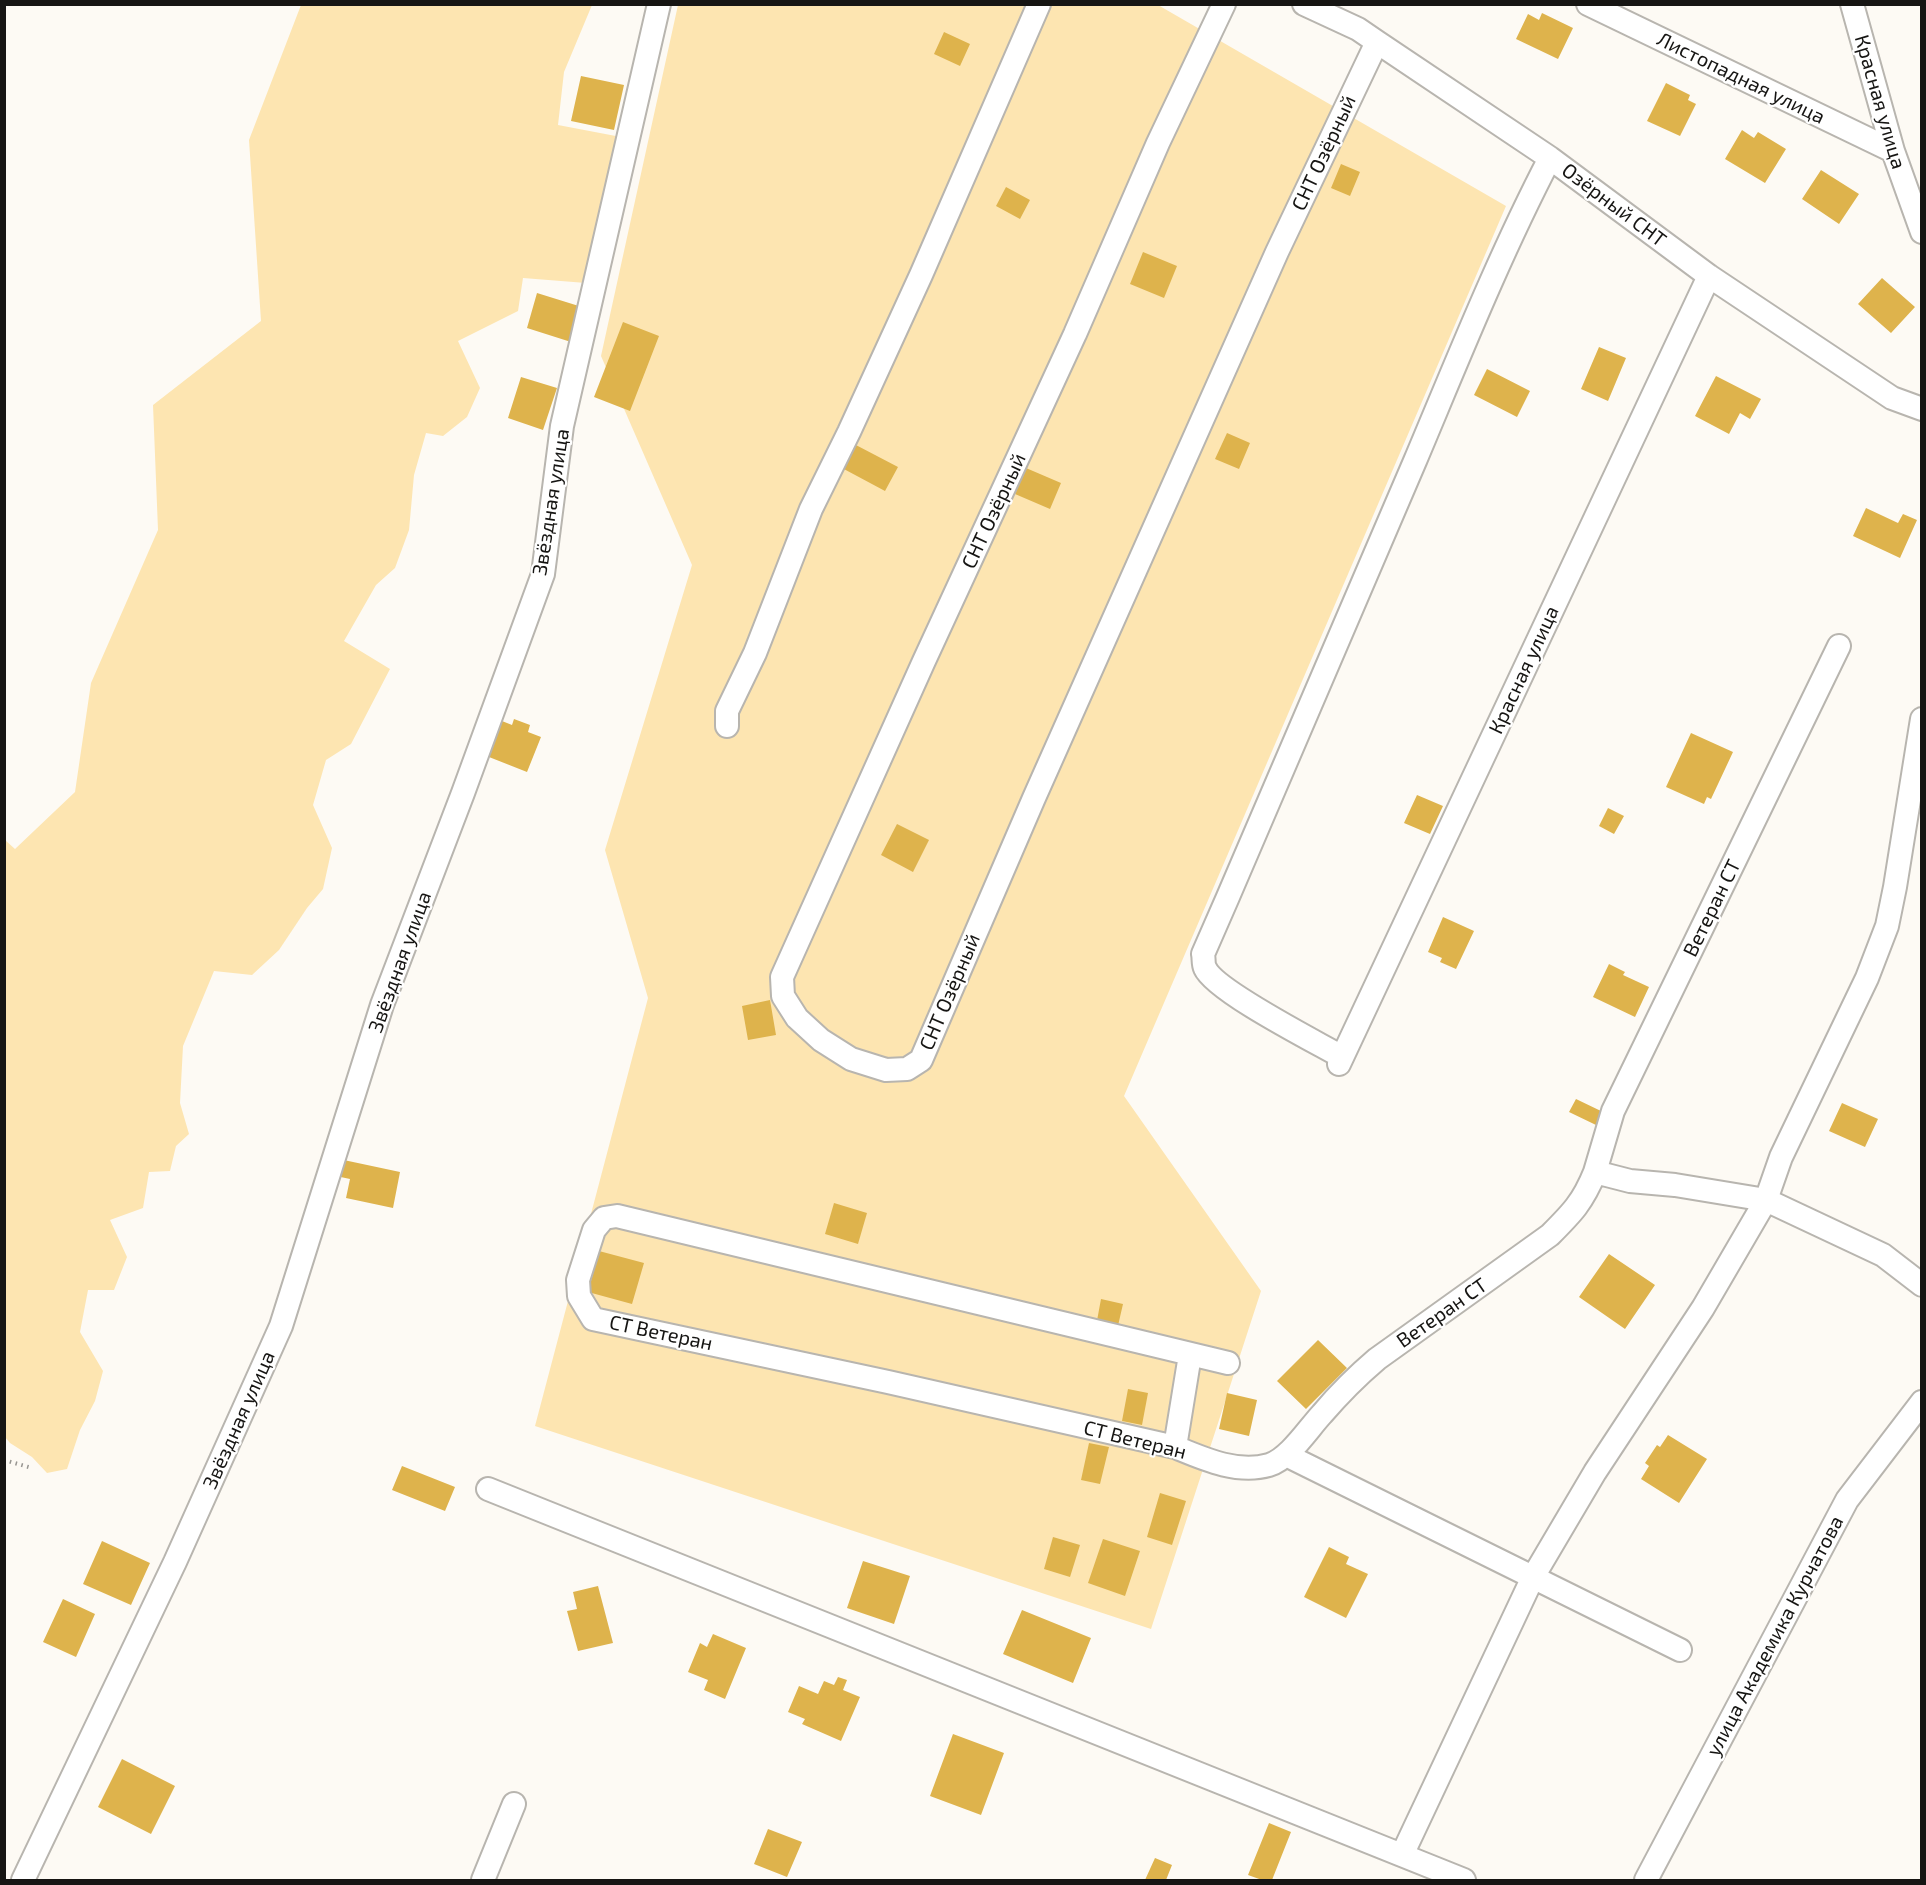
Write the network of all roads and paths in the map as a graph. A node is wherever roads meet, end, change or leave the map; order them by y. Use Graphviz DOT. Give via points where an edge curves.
graph roads {
  1 [pos="659,4"];
  2 [pos="1039,4"];
  3 [pos="1224,4"];
  4 [pos="1304,4"];
  5 [pos="1588,4"];
  6 [pos="1852,4"];
  7 [pos="1377,42"];
  8 [pos="1893,151"];
  9 [pos="1550,158"];
  10 [pos="1922,232"];
  11 [pos="1709,276"];
  12 [pos="1922,409"];
  13 [pos="1839,646"];
  14 [pos="1922,719"];
  15 [pos="727,726"];
  16 [pos="1595,1172"];
  17 [pos="1766,1200"];
  18 [pos="1922,1285"];
  19 [pos="1190,1354"];
  20 [pos="1228,1363"];
  21 [pos="1922,1402"];
  22 [pos="1175,1447"];
  23 [pos="1286,1455"];
  24 [pos="4,1460"];
  25 [pos="32,1468"];
  26 [pos="488,1489"];
  27 [pos="1533,1577"];
  28 [pos="1680,1650"];
  29 [pos="513,1804"];
  30 [pos="1402,1855"];
  31 [pos="23,1881"];
  32 [pos="483,1881"];
  33 [pos="1464,1881"];
  34 [pos="1646,1881"];
  1 -- 31 [label="street, Звёздная улица" via="562,426 543,574 382,1005 281,1326 175,1562"];
  2 -- 15 [label="street" via="921,275 811,509 755,653 727,711"];
  3 -- 7 [label="street, СНТ Озёрный" via="782,977 783,996 797,1018 821,1040 851,1059 886,1070 907,1069 921,1060 1277,252"];
  4 -- 7 [label="street, Озёрный СНТ"];
  5 -- 8 [label="street, Листопадная улица"];
  6 -- 8 [label="street, Красная улица"];
  7 -- 9 [label="street, Озёрный СНТ"];
  8 -- 10 [label="street, Красная улица"];
  9 -- 11 [label="street, Озёрный СНТ"];
  9 -- 11 [label="street, Красная улица" via="1483,299 1203,954 1204,968 1216,981 1341,1060"];
  11 -- 12 [label="street, Озёрный СНТ" via="1892,398"];
  13 -- 16 [label="street, Ветеран СТ" via="1613,1111"];
  14 -- 17 [label="street" via="1887,926 1867,978 1781,1158"];
  16 -- 17 [label="street" via="1630,1182"];
  16 -- 23 [label="street, Ветеран СТ" via="1572,1214 1550,1235 1377,1359"];
  17 -- 18 [label="street" via="1883,1255"];
  17 -- 27 [label="street" via="1703,1308 1595,1472"];
  19 -- 20 [label="street, СТ Ветеран"];
  19 -- 22 [label="street"];
  19 -- 22 [label="street, СТ Ветеран" via="617,1216 604,1218 594,1230 578,1280 579,1296 592,1318"];
  21 -- 34 [label="street, улица Академика Курчатова" via="1847,1500"];
  22 -- 23 [label="street, СТ Ветеран" via="1214,1462 1250,1467 1270,1464"];
  23 -- 27 [label="street"];
  24 -- 25 [label="path"];
  26 -- 30 [label="street"];
  27 -- 28 [label="street"];
  27 -- 30 [label="street"];
  29 -- 32 [label="street"];
  30 -- 33 [label="street"];
}
